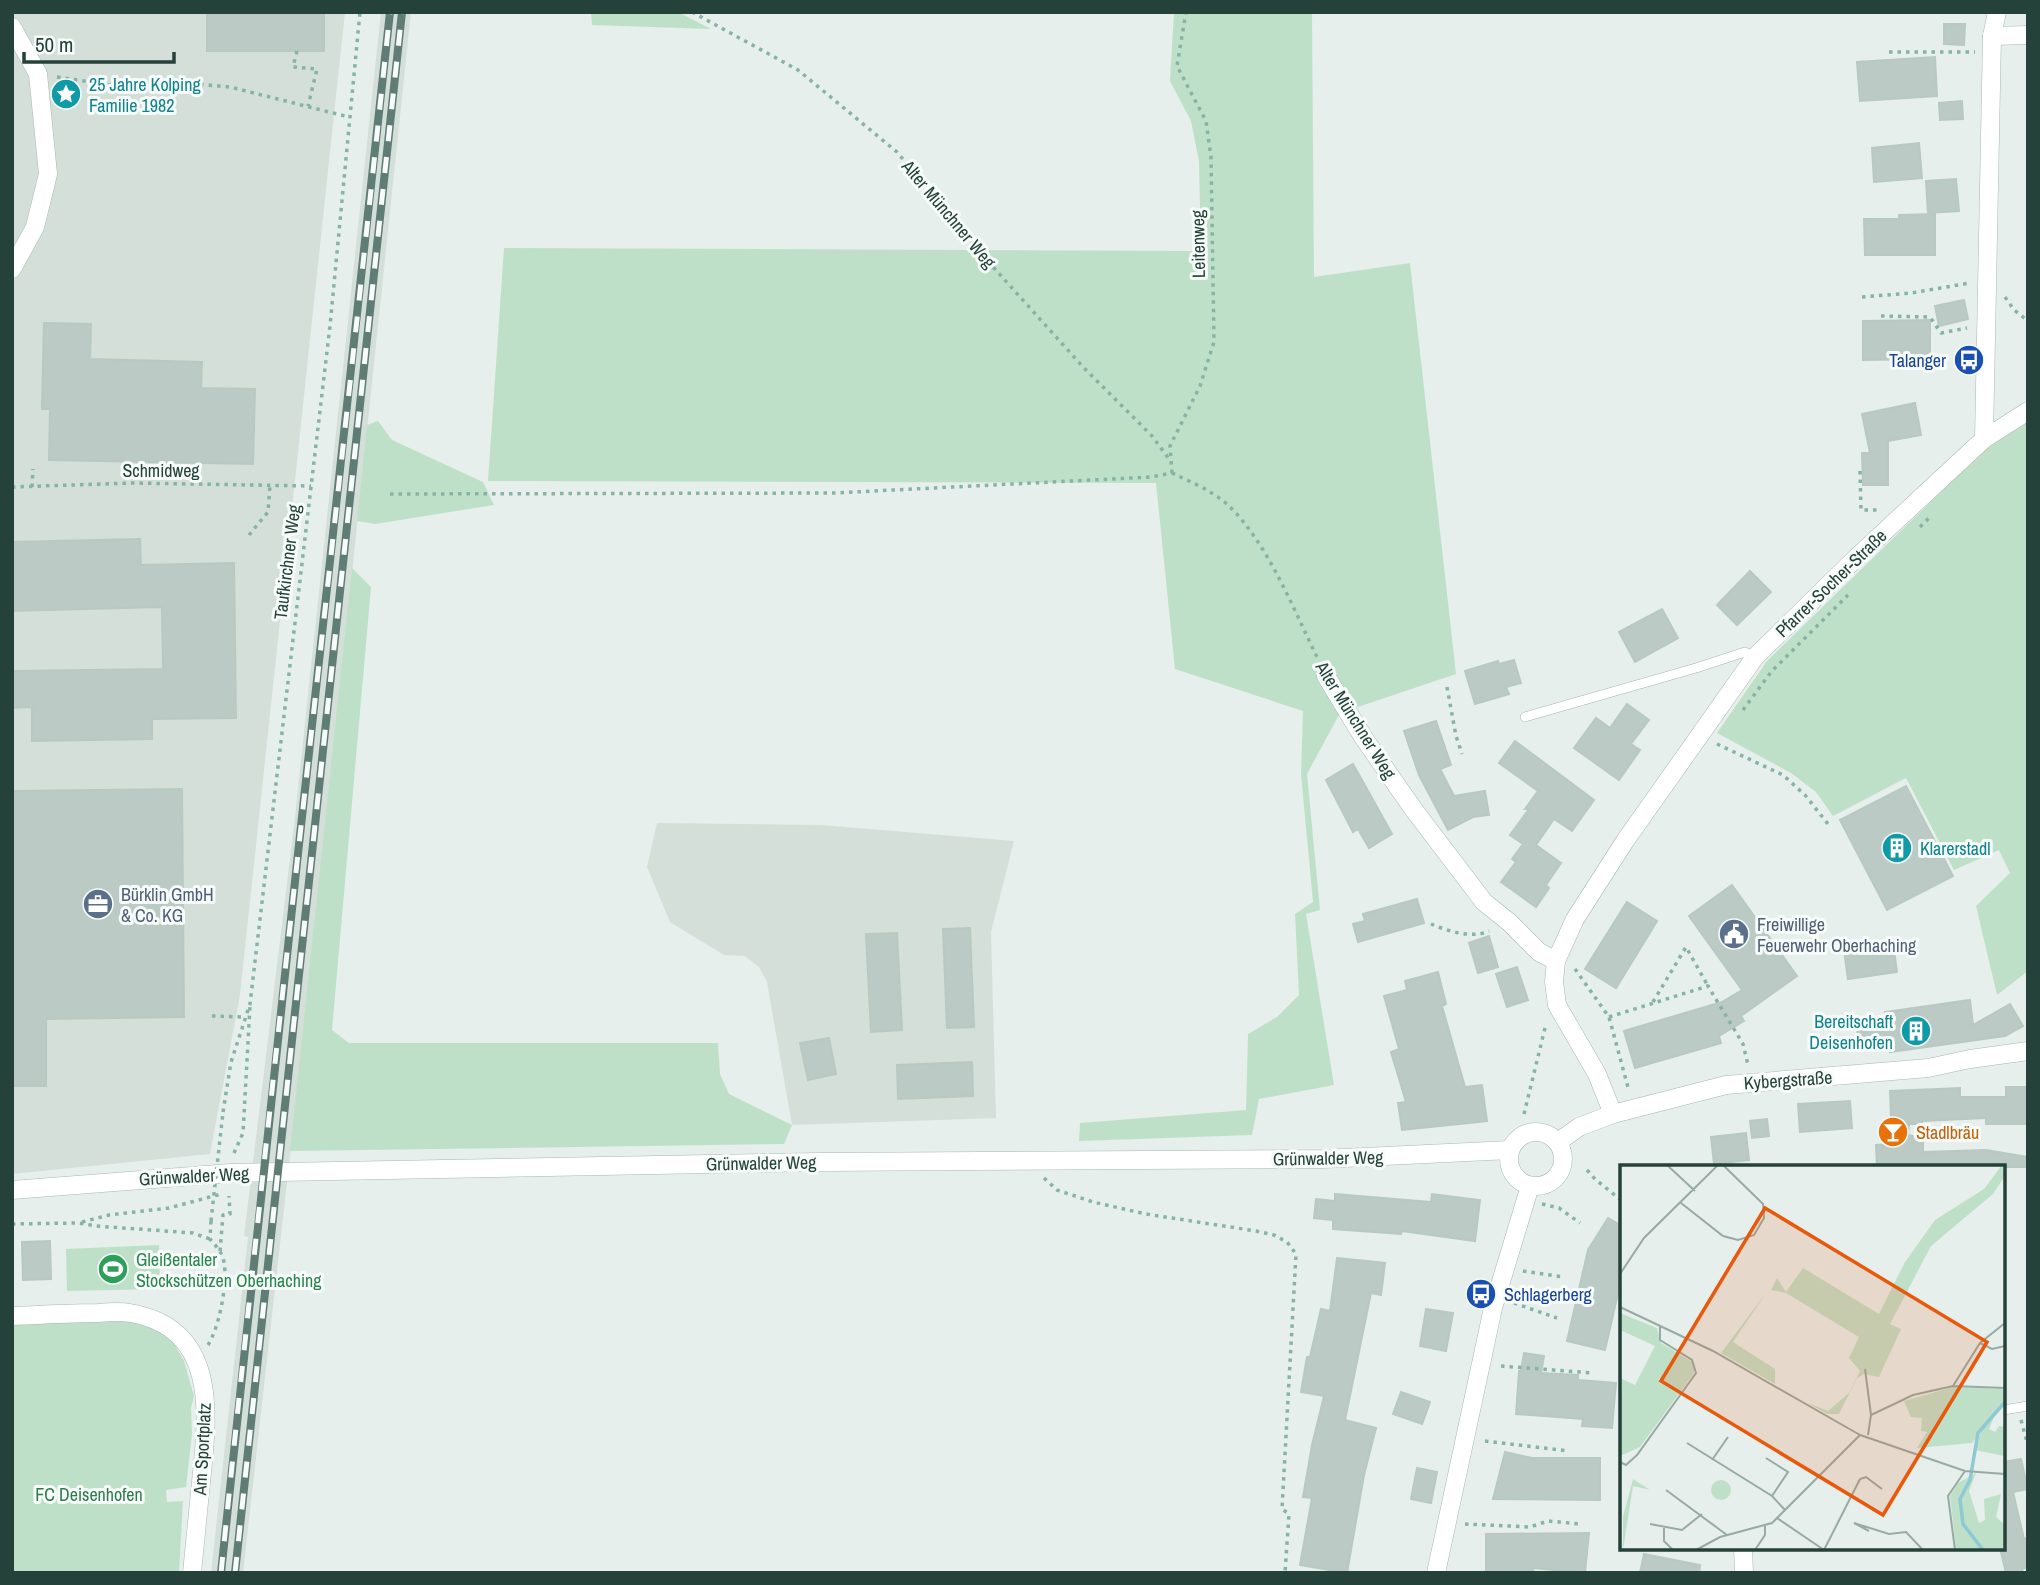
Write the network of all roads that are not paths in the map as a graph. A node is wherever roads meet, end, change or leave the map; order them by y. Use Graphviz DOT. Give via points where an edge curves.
graph roads {
  1 [pos="1997,12"];
  2 [pos="12,27"];
  3 [pos="2028,35"];
  4 [pos="1992,44"];
  5 [pos="12,269"];
  6 [pos="2028,411"];
  7 [pos="1984,439"];
  8 [pos="1755,657"];
  9 [pos="1326,676"];
  10 [pos="1525,717"];
  11 [pos="1556,961"];
  12 [pos="2028,1051"];
  13 [pos="1613,1114"];
  14 [pos="1558,1142"];
  15 [pos="1510,1150"];
  16 [pos="1530,1186"];
  17 [pos="12,1190"];
  18 [pos="12,1316"];
  19 [pos="2023,1407"];
  20 [pos="2005,1410"];
  21 [pos="1743,1550"];
  22 [pos="192,1573"];
  23 [pos="1436,1573"];
  24 [pos="1744,1573"];
  1 -- 4 [label="street"];
  2 -- 5 [label="street" via="38,74 48,174 35,227"];
  3 -- 4 [label="street"];
  4 -- 7 [label="street"];
  6 -- 7 [label="street"];
  7 -- 8 [label="street, Pfarrer-Socher-Straße"];
  8 -- 10 [label="lane" via="1745,652"];
  8 -- 11 [label="street, Pfarrer-Socher-Straße" via="1625,841 1582,908"];
  9 -- 11 [label="street, Alter Münchner Weg" via="1414,810 1484,902 1539,952"];
  11 -- 13 [label="street, Pfarrer-Socher-Straße" via="1557,1005 1597,1074"];
  12 -- 13 [label="street, Kybergstraße" via="1928,1068 1726,1085"];
  13 -- 14 [label="street, Kybergstraße" via="1579,1127"];
  14 -- 15 [label="street" via="1535,1132 1519,1137"];
  14 -- 16 [label="street" via="1563,1152 1559,1174 1552,1182"];
  15 -- 16 [label="street" via="1510,1168"];
  15 -- 17 [label="street, Grünwalder Weg" via="1323,1159 1042,1159 231,1173"];
  16 -- 23 [label="street" via="1496,1297"];
  18 -- 22 [label="street, Am Sportplatz" via="128,1312 158,1320 178,1335 197,1364 205,1390 207,1423"];
  19 -- 20 [label="lane"];
  21 -- 24 [label="street"];
}
